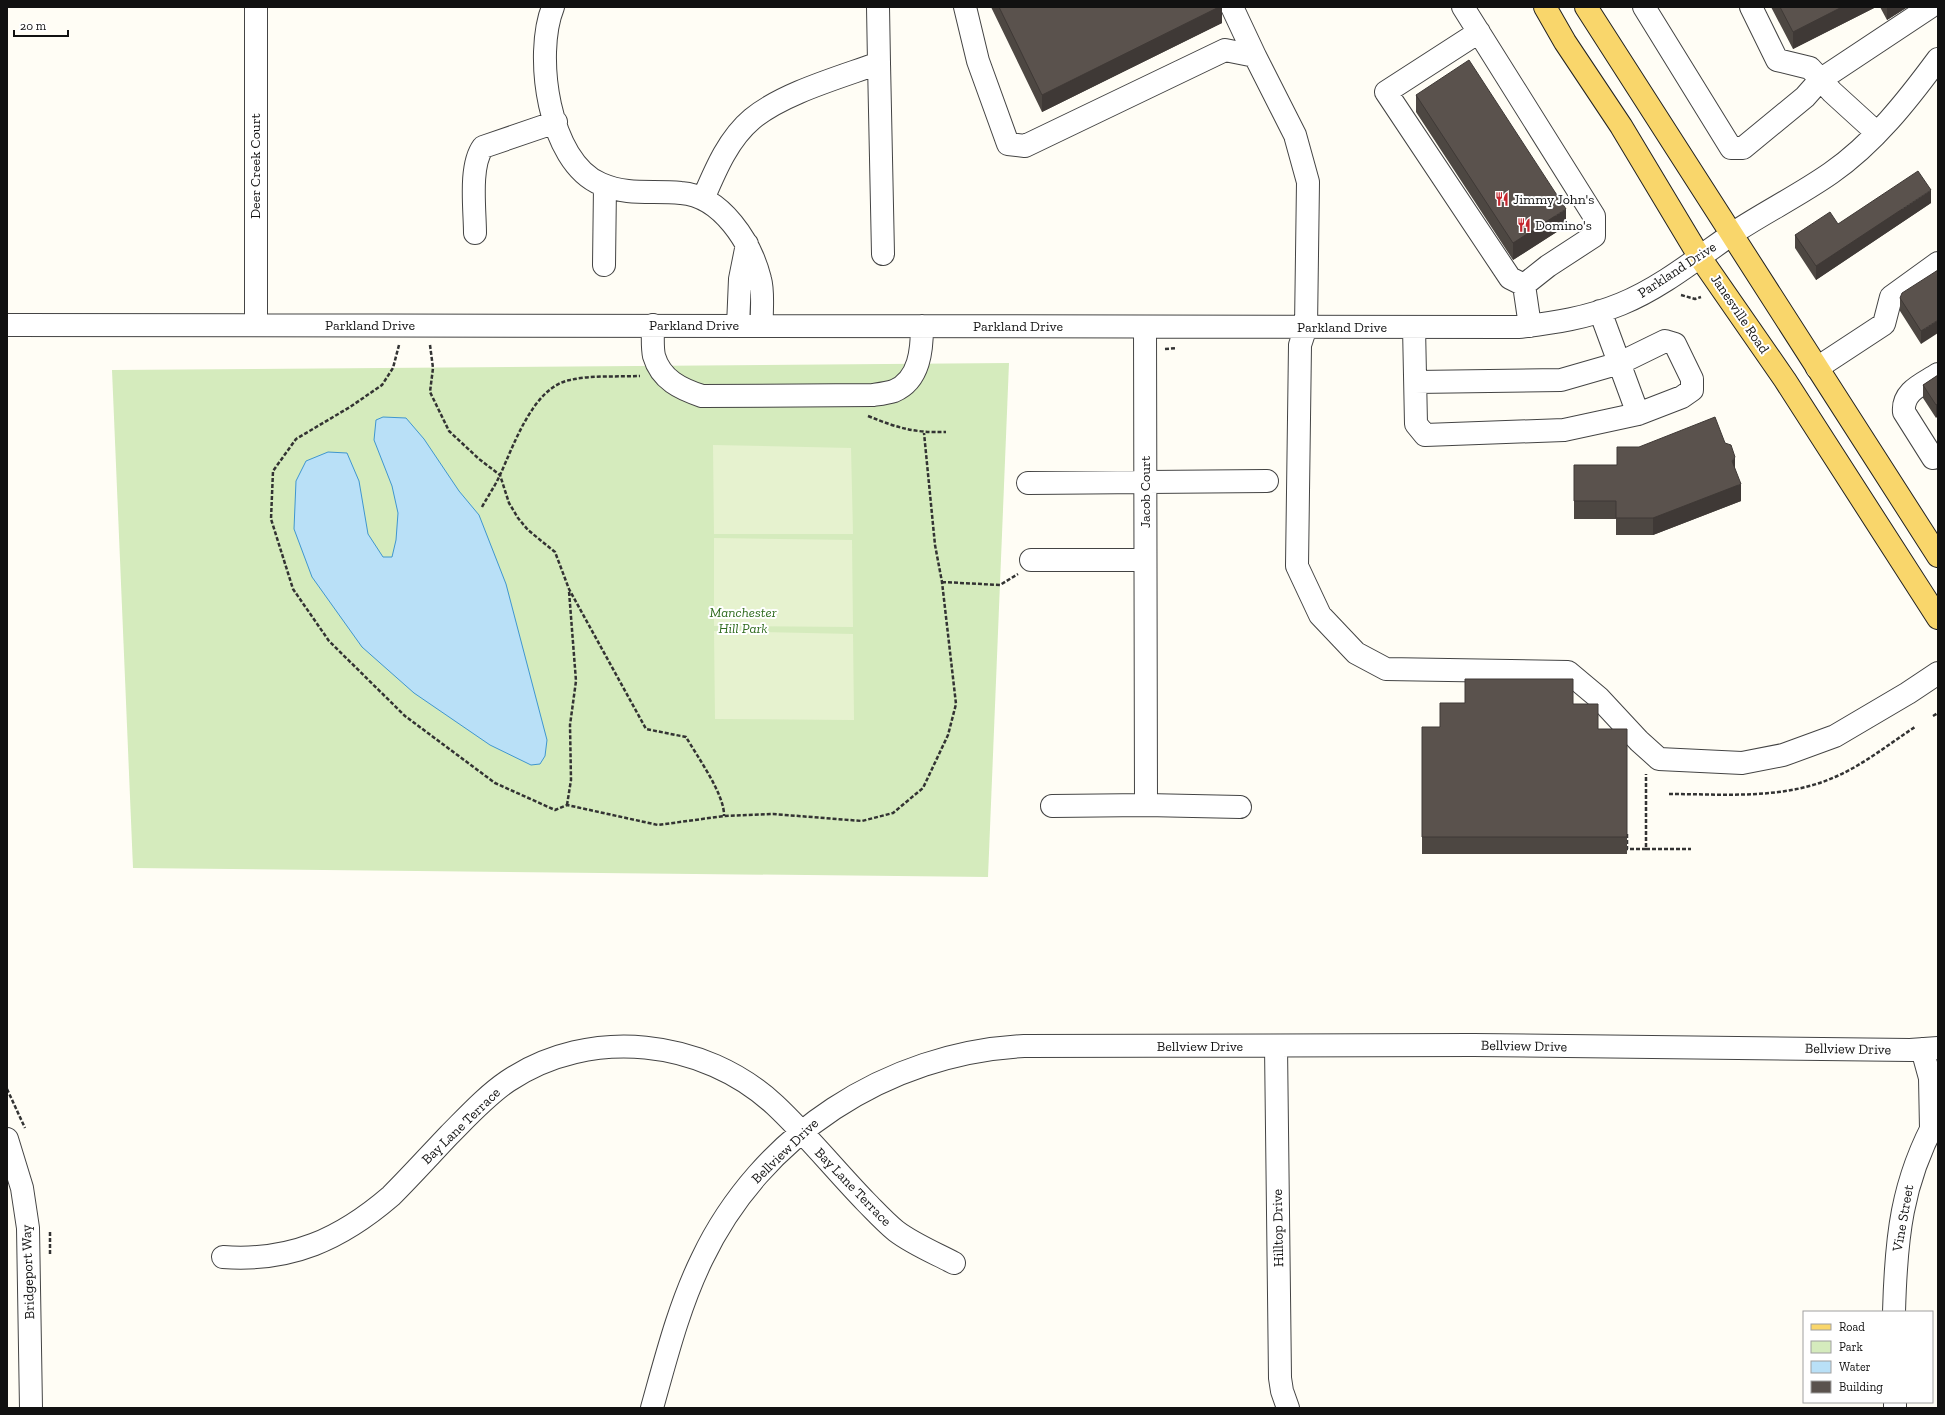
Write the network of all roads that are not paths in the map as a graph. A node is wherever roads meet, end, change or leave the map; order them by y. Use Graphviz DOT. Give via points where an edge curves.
graph roads {
  1 [pos="256,7"];
  2 [pos="553,7"];
  3 [pos="878,7"];
  4 [pos="965,7"];
  5 [pos="1232,7"];
  6 [pos="1464,7"];
  7 [pos="1545,7"];
  8 [pos="1586,7"];
  9 [pos="1644,7"];
  10 [pos="1751,7"];
  11 [pos="1930,7"];
  12 [pos="1479,32"];
  13 [pos="1255,56"];
  14 [pos="1938,59"];
  15 [pos="879,63"];
  16 [pos="1820,80"];
  17 [pos="556,122"];
  18 [pos="1877,133"];
  19 [pos="605,186"];
  20 [pos="703,199"];
  21 [pos="475,233"];
  22 [pos="1731,235"];
  23 [pos="746,244"];
  24 [pos="883,254"];
  25 [pos="1699,256"];
  26 [pos="1938,262"];
  27 [pos="604,266"];
  28 [pos="1524,285"];
  29 [pos="1600,311"];
  30 [pos="256,324"];
  31 [pos="7,325"];
  32 [pos="653,325"];
  33 [pos="762,325"];
  34 [pos="738,326"];
  35 [pos="922,326"];
  36 [pos="1530,326"];
  37 [pos="1146,327"];
  38 [pos="1306,327"];
  39 [pos="1414,327"];
  40 [pos="1620,363"];
  41 [pos="1817,368"];
  42 [pos="1938,374"];
  43 [pos="1416,382"];
  44 [pos="1638,414"];
  45 [pos="1936,459"];
  46 [pos="1145,480"];
  47 [pos="1267,480"];
  48 [pos="1028,483"];
  49 [pos="1938,554"];
  50 [pos="1031,560"];
  51 [pos="1145,560"];
  52 [pos="1938,618"];
  53 [pos="1938,673"];
  54 [pos="1146,805"];
  55 [pos="1052,806"];
  56 [pos="1240,807"];
  57 [pos="1276,1046"];
  58 [pos="1930,1048"];
  59 [pos="1934,1123"];
  60 [pos="801,1132"];
  61 [pos="7,1139"];
  62 [pos="223,1257"];
  63 [pos="954,1263"];
  64 [pos="1894,1311"];
  65 [pos="30,1408"];
  66 [pos="652,1408"];
  67 [pos="1288,1408"];
  1 -- 30 [label="street, Deer Creek Court"];
  2 -- 17 [label="street" via="544,43 550,103"];
  3 -- 15 [label="street"];
  4 -- 13 [label="street" via="978,61 1008,144 1025,146 1225,50"];
  5 -- 13 [label="street"];
  6 -- 12 [label="street"];
  7 -- 25 [label="main road, Janesville Road" via="1621,126"];
  8 -- 22 [label="main road"];
  9 -- 16 [label="street" via="1731,148 1743,148 1805,96"];
  10 -- 16 [label="street" via="1778,60 1810,68"];
  11 -- 16 [label="street"];
  12 -- 28 [label="street" via="1594,216 1594,236"];
  12 -- 28 [label="street" via="1386,92 1510,278"];
  13 -- 38 [label="street" via="1295,135 1308,182"];
  14 -- 18 [label="street, Parkland Drive"];
  15 -- 20 [label="street" via="779,100 751,120 716,168"];
  15 -- 24 [label="street"];
  16 -- 18 [label="street"];
  17 -- 19 [label="street" via="562,142 574,163"];
  17 -- 21 [label="street" via="482,147 475,165"];
  18 -- 22 [label="street, Parkland Drive" via="1832,173"];
  19 -- 20 [label="street" via="621,191 682,193"];
  19 -- 27 [label="street"];
  20 -- 23 [label="street" via="728,218"];
  22 -- 25 [label="street, Parkland Drive"];
  22 -- 41 [label="main road"];
  23 -- 33 [label="street" via="761,280"];
  23 -- 34 [label="street" via="740,279"];
  25 -- 29 [label="street, Parkland Drive" via="1668,278 1622,304"];
  25 -- 52 [label="main road, Janesville Road" via="1785,380"];
  26 -- 41 [label="street" via="1891,297 1884,324"];
  28 -- 36 [label="street"];
  29 -- 36 [label="street, Parkland Drive" via="1551,324"];
  29 -- 40 [label="street"];
  30 -- 31 [label="street, Parkland Drive"];
  30 -- 32 [label="street, Parkland Drive"];
  32 -- 34 [label="street, Parkland Drive"];
  32 -- 35 [label="street" via="654,356 663,374 680,388 702,396 866,395 895,391 910,379 918,363"];
  33 -- 34 [label="street, Parkland Drive"];
  33 -- 35 [label="street, Parkland Drive"];
  35 -- 37 [label="street, Parkland Drive"];
  36 -- 39 [label="street, Parkland Drive"];
  37 -- 38 [label="street, Parkland Drive"];
  37 -- 46 [label="street, Jacob Court"];
  38 -- 39 [label="street, Parkland Drive"];
  38 -- 53 [label="street" via="1300,345 1298,566 1320,615 1356,653 1386,669 1568,672 1599,698 1659,759 1742,763 1783,756 1835,736"];
  39 -- 43 [label="street"];
  40 -- 43 [label="street" via="1561,380"];
  40 -- 44 [label="street"];
  40 -- 44 [label="street" via="1665,341 1675,344 1692,379 1692,390 1682,397"];
  41 -- 49 [label="main road"];
  42 -- 45 [label="street" via="1911,392 1903,405 1904,412"];
  43 -- 44 [label="street" via="1416,424 1425,435 1564,430"];
  46 -- 47 [label="street"];
  46 -- 48 [label="street"];
  46 -- 51 [label="street, Jacob Court"];
  50 -- 51 [label="street"];
  51 -- 54 [label="street, Jacob Court"];
  54 -- 55 [label="street"];
  54 -- 56 [label="street"];
  57 -- 58 [label="street, Bellview Drive"];
  57 -- 60 [label="street, Bellview Drive" via="1024,1046 976,1051 921,1065 883,1080 853,1096"];
  57 -- 67 [label="street, Hilltop Drive" via="1280,1378"];
  58 -- 59 [label="street, Vine Street"];
  59 -- 64 [label="street, Vine Street" via="1915,1162 1901,1216 1896,1256"];
  60 -- 62 [label="street, Bay Lane Terrace" via="775,1105 743,1080 711,1063 683,1053 640,1046 619,1046 579,1052 542,1064 508,1081 473,1110 392,1196 342,1232 279,1255 246,1259"];
  60 -- 63 [label="street, Bay Lane Terrace" via="896,1231"];
  60 -- 66 [label="street, Bellview Drive" via="768,1163 743,1193 702,1259 684,1302"];
  61 -- 65 [label="street, Bridgeport Way" via="22,1188 28,1228"];
}
